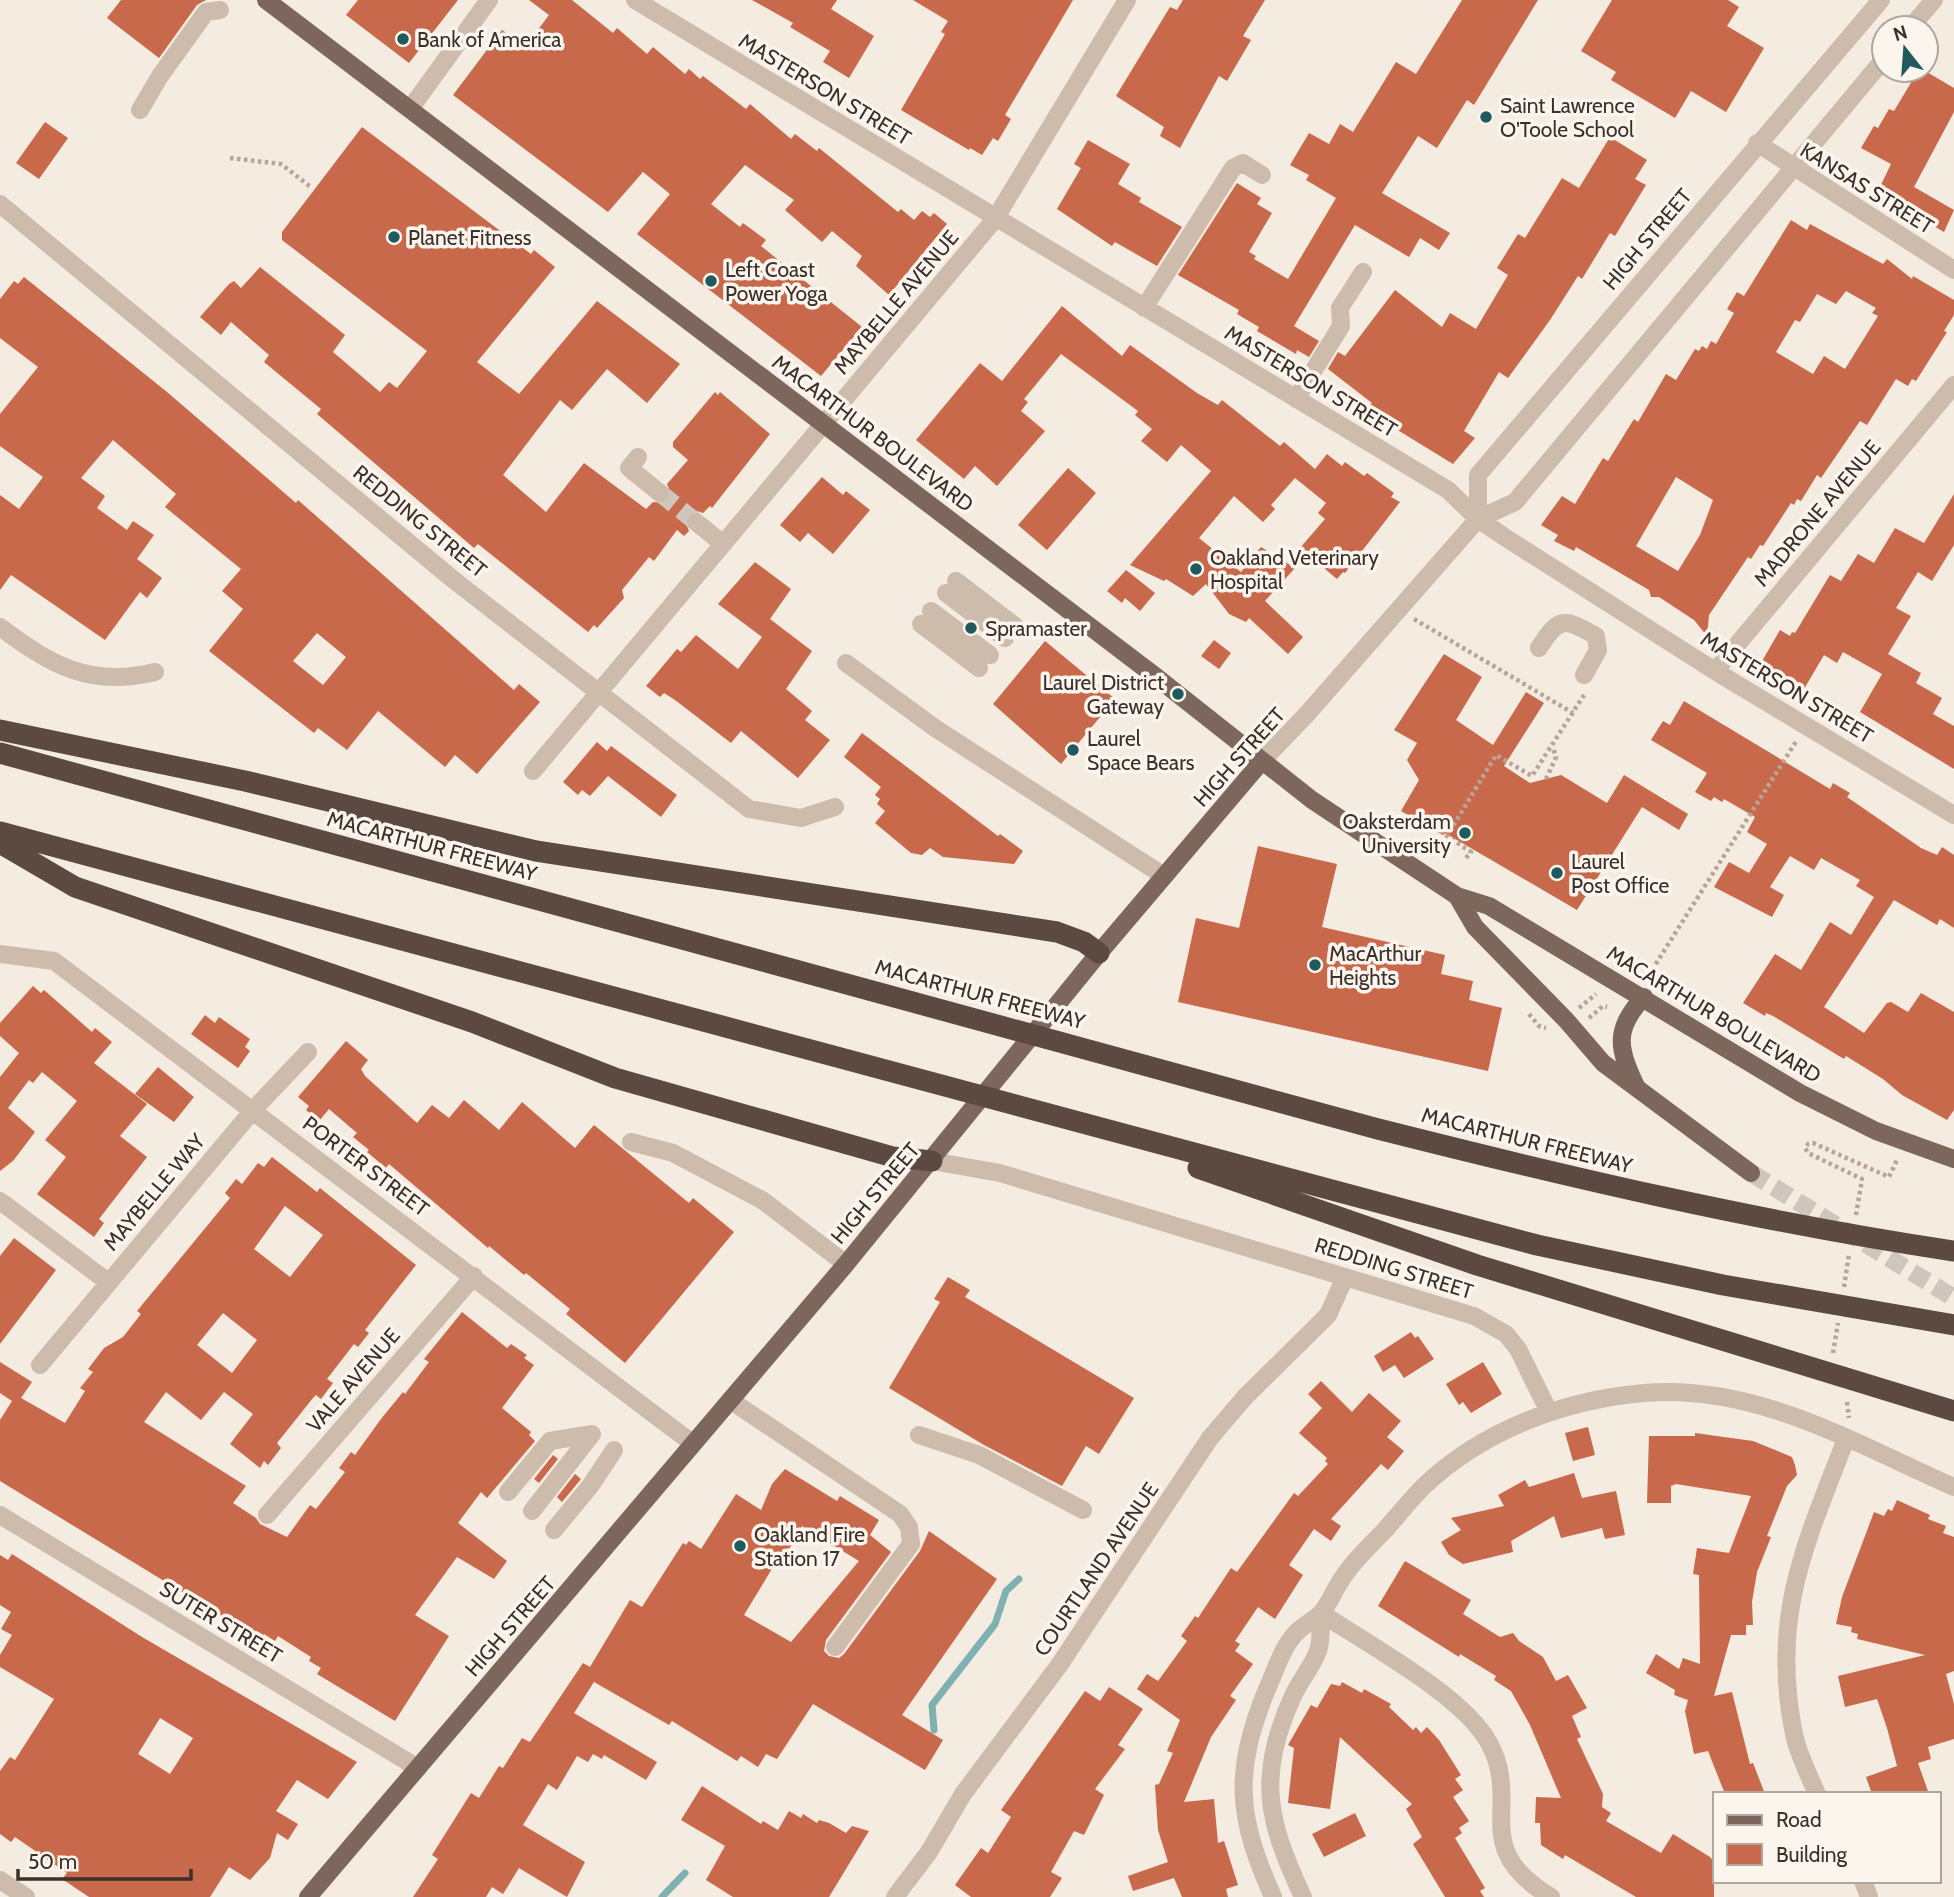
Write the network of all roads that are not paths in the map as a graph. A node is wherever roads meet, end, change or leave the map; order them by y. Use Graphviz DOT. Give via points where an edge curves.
graph roads {
  1 [pos="265,0"];
  2 [pos="489,0"];
  3 [pos="635,0"];
  4 [pos="1127,0"];
  5 [pos="1881,0"];
  6 [pos="1934,0"];
  7 [pos="220,10"];
  8 [pos="1922,14"];
  9 [pos="1870,75"];
  10 [pos="410,109"];
  11 [pos="140,110"];
  12 [pos="1757,143"];
  13 [pos="1791,167"];
  14 [pos="1262,175"];
  15 [pos="0,204"];
  16 [pos="995,219"];
  17 [pos="1954,270"];
  18 [pos="1363,272"];
  19 [pos="1144,309"];
  20 [pos="1954,385"];
  21 [pos="1296,399"];
  22 [pos="823,424"];
  23 [pos="638,457"];
  24 [pos="660,493"];
  25 [pos="1478,519"];
  26 [pos="696,522"];
  27 [pos="723,544"];
  28 [pos="951,587"];
  29 [pos="926,617"];
  30 [pos="0,627"];
  31 [pos="1010,632"];
  32 [pos="1539,648"];
  33 [pos="984,662"];
  34 [pos="845,663"];
  35 [pos="1715,671"];
  36 [pos="155,672"];
  37 [pos="1584,675"];
  38 [pos="599,692"];
  39 [pos="0,730"];
  40 [pos="0,753"];
  41 [pos="1262,761"];
  42 [pos="533,771"];
  43 [pos="835,807"];
  44 [pos="1954,814"];
  45 [pos="0,832"];
  46 [pos="0,843"];
  47 [pos="1164,876"];
  48 [pos="1458,896"];
  49 [pos="1099,953"];
  50 [pos="0,954"];
  51 [pos="1644,997"];
  52 [pos="307,1052"];
  53 [pos="1639,1091"];
  54 [pos="254,1110"];
  55 [pos="1041,1112"];
  56 [pos="631,1142"];
  57 [pos="1954,1159"];
  58 [pos="932,1161"];
  59 [pos="1751,1173"];
  60 [pos="0,1201"];
  61 [pos="1954,1251"];
  62 [pos="846,1264"];
  63 [pos="474,1276"];
  64 [pos="1345,1277"];
  65 [pos="108,1282"];
  66 [pos="1954,1325"];
  67 [pos="40,1365"];
  68 [pos="730,1400"];
  69 [pos="1954,1410"];
  70 [pos="1549,1412"];
  71 [pos="919,1435"];
  72 [pos="1846,1439"];
  73 [pos="692,1443"];
  74 [pos="614,1450"];
  75 [pos="1954,1487"];
  76 [pos="508,1492"];
  77 [pos="1083,1510"];
  78 [pos="532,1511"];
  79 [pos="0,1515"];
  80 [pos="267,1515"];
  81 [pos="554,1530"];
  82 [pos="1321,1613"];
  83 [pos="835,1647"];
  84 [pos="418,1768"];
  85 [pos="1816,1792"];
  86 [pos="0,1880"];
  87 [pos="26,1897"];
  88 [pos="308,1897"];
  89 [pos="895,1897"];
  90 [pos="1273,1897"];
  91 [pos="1303,1897"];
  92 [pos="1551,1897"];
  1 -- 10 [label="main road, MACARTHUR BOULEVARD"];
  2 -- 10 [label="street"];
  3 -- 16 [label="street, MASTERSON STREET"];
  4 -- 16 [label="street, MAYBELLE AVENUE"];
  5 -- 12 [label="street, HIGH STREET"];
  6 -- 8 [label="street"];
  7 -- 11 [label="street" via="206,12"];
  9 -- 13 [label="street, HIGH STREET"];
  10 -- 22 [label="main road, MACARTHUR BOULEVARD"];
  12 -- 13 [label="street, KANSAS STREET"];
  12 -- 25 [label="street, HIGH STREET" via="1478,475"];
  13 -- 17 [label="street, KANSAS STREET"];
  13 -- 25 [label="street, HIGH STREET" via="1515,502"];
  14 -- 19 [label="street" via="1243,163 1233,168"];
  15 -- 38 [label="street, REDDING STREET" via="455,581"];
  16 -- 19 [label="street, MASTERSON STREET"];
  16 -- 22 [label="street, MAYBELLE AVENUE"];
  18 -- 21 [label="street" via="1340,308 1341,326"];
  19 -- 21 [label="street, MASTERSON STREET"];
  20 -- 35 [label="street, MADRONE AVENUE"];
  21 -- 25 [label="street, MASTERSON STREET" via="1448,490"];
  22 -- 27 [label="street, MAYBELLE AVENUE"];
  22 -- 41 [label="main road, MACARTHUR BOULEVARD"];
  23 -- 24 [label="street" via="629,468"];
  25 -- 35 [label="street, MASTERSON STREET"];
  25 -- 41 [label="street, HIGH STREET"];
  26 -- 27 [label="street"];
  27 -- 38 [label="street, MAYBELLE AVENUE"];
  28 -- 31 [label="street"];
  29 -- 33 [label="street"];
  30 -- 36 [label="street" via="40,657 63,667 108,678"];
  32 -- 37 [label="street" via="1552,628 1562,623 1571,622 1595,636 1598,650"];
  34 -- 47 [label="street" via="935,728"];
  35 -- 44 [label="street, MASTERSON STREET"];
  38 -- 42 [label="street, MAYBELLE AVENUE"];
  38 -- 43 [label="street, REDDING STREET" via="749,809 801,818"];
  39 -- 49 [label="highway" via="245,781 536,851 1057,932"];
  40 -- 61 [label="highway, MACARTHUR FREEWAY" via="1545,1171 1729,1212"];
  41 -- 47 [label="main road, HIGH STREET"];
  41 -- 48 [label="main road, MACARTHUR BOULEVARD" via="1318,805"];
  45 -- 55 [label="highway"];
  46 -- 58 [label="highway" via="75,887 472,1022 615,1078 892,1157"];
  47 -- 49 [label="main road, HIGH STREET"];
  48 -- 51 [label="main road, MACARTHUR BOULEVARD" via="1489,906"];
  48 -- 53 [label="main road, MACARTHUR BOULEVARD" via="1475,928 1603,1063"];
  49 -- 58 [label="main road, HIGH STREET"];
  50 -- 54 [label="street, PORTER STREET" via="54,961"];
  51 -- 53 [label="main road" via="1629,1013 1621,1035 1625,1061"];
  51 -- 57 [label="main road, MACARTHUR BOULEVARD" via="1801,1093 1876,1131"];
  52 -- 54 [label="street, MAYBELLE WAY"];
  53 -- 59 [label="main road, MACARTHUR BOULEVARD"];
  54 -- 63 [label="street, PORTER STREET"];
  54 -- 65 [label="street, MAYBELLE WAY"];
  55 -- 66 [label="highway" via="1537,1245 1723,1285"];
  55 -- 69 [label="highway" via="1477,1265"];
  56 -- 62 [label="street" via="673,1153 762,1200"];
  58 -- 62 [label="main road, HIGH STREET"];
  58 -- 64 [label="street, REDDING STREET" via="1000,1173"];
  60 -- 65 [label="street"];
  62 -- 68 [label="main road, HIGH STREET"];
  63 -- 73 [label="street, PORTER STREET"];
  63 -- 80 [label="street, VALE AVENUE"];
  64 -- 70 [label="street, REDDING STREET" via="1474,1316 1506,1334 1528,1364"];
  64 -- 89 [label="street, COURTLAND AVENUE" via="1328,1315 1210,1438 1060,1664 963,1794 929,1852"];
  65 -- 67 [label="street, MAYBELLE WAY"];
  68 -- 73 [label="main road, HIGH STREET"];
  68 -- 83 [label="street" via="900,1514 909,1527 911,1544"];
  70 -- 72 [label="street" via="1645,1393 1704,1394 1780,1410"];
  70 -- 82 [label="street" via="1476,1446 1425,1486 1345,1573"];
  71 -- 77 [label="street" via="979,1455"];
  72 -- 75 [label="street"];
  72 -- 85 [label="street" via="1790,1597 1786,1651 1794,1736"];
  73 -- 84 [label="main road, HIGH STREET"];
  74 -- 81 [label="street"];
  76 -- 78 [label="street" via="550,1441 592,1434"];
  79 -- 84 [label="street, SUTER STREET"];
  82 -- 90 [label="street" via="1294,1633 1276,1667 1256,1717 1243,1774 1253,1852"];
  82 -- 91 [label="street" via="1318,1650 1278,1731 1270,1769 1270,1810 1280,1849"];
  82 -- 92 [label="street" via="1471,1717 1490,1744 1499,1771 1502,1843 1524,1878"];
  84 -- 88 [label="main road, HIGH STREET"];
  86 -- 87 [label="street"];
}
